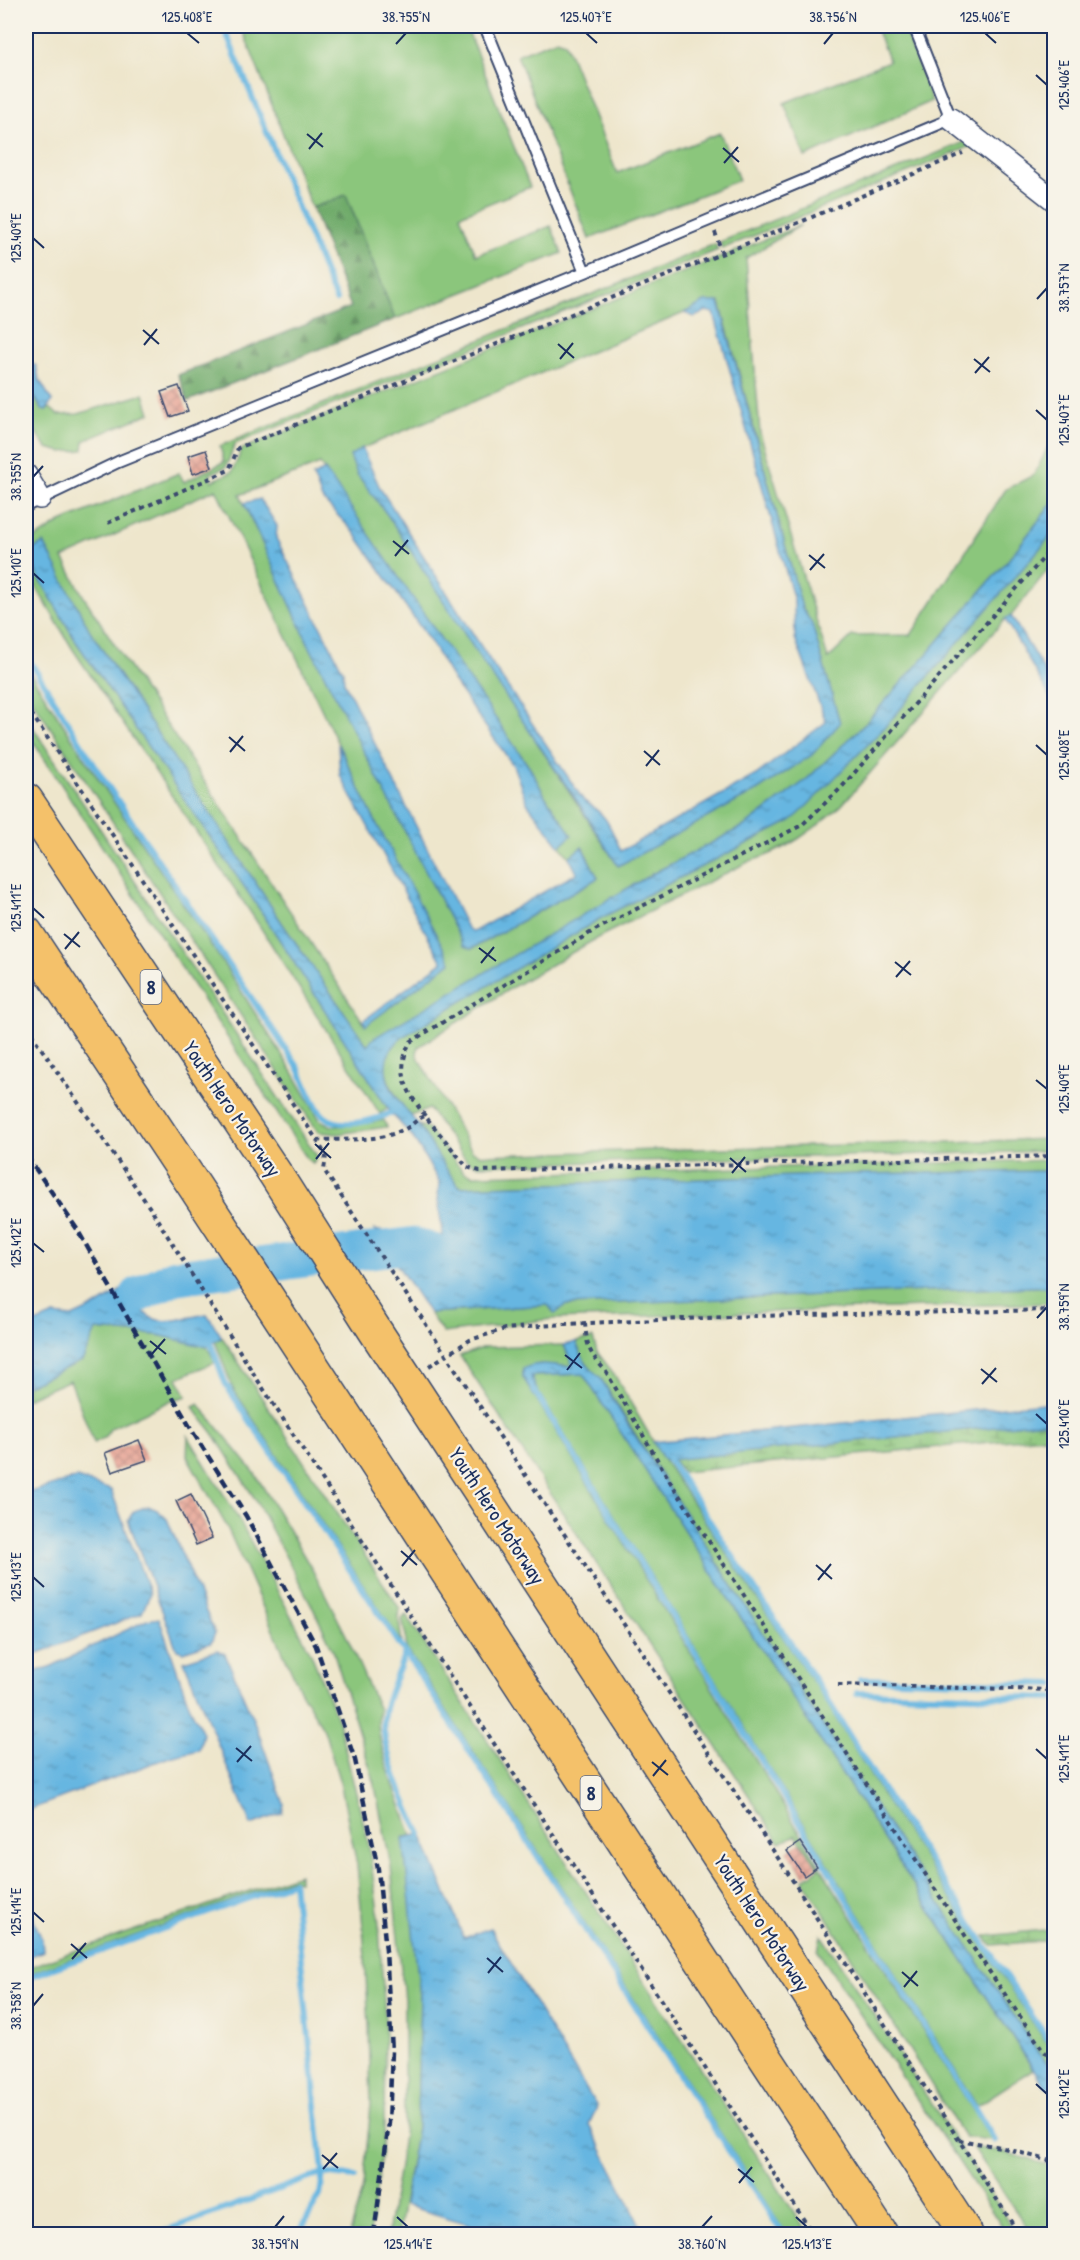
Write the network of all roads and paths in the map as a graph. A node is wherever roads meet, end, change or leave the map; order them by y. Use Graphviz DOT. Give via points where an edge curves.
graph roads {
  1 [pos="485,26"];
  2 [pos="914,26"];
  3 [pos="951,119"];
  4 [pos="984,144"];
  5 [pos="1054,200"];
  6 [pos="711,220"];
  7 [pos="722,253"];
  8 [pos="585,272"];
  9 [pos="26,475"];
  10 [pos="33,502"];
  11 [pos="108,523"];
  12 [pos="1054,546"];
  13 [pos="26,706"];
  14 [pos="26,800"];
  15 [pos="28,944"];
  16 [pos="26,1026"];
  17 [pos="425,1116"];
  18 [pos="317,1140"];
  19 [pos="1054,1156"];
  20 [pos="1054,1310"];
  21 [pos="585,1323"];
  22 [pos="446,1354"];
  23 [pos="408,1380"];
  24 [pos="838,1685"];
  25 [pos="1054,1690"];
  26 [pos="1054,2061"];
  27 [pos="958,2140"];
  28 [pos="1054,2162"];
  29 [pos="813,2235"];
  30 [pos="881,2235"];
  31 [pos="966,2235"];
  32 [pos="1019,2235"];
  1 -- 8 [label="lane"];
  2 -- 3 [label="lane"];
  3 -- 4 [label="street"];
  3 -- 6 [label="lane"];
  4 -- 5 [label="street"];
  4 -- 7 [label="path"];
  6 -- 7 [label="path"];
  6 -- 8 [label="lane"];
  7 -- 11 [label="path" via="238,448 229,470"];
  8 -- 10 [label="lane" via="129,457"];
  9 -- 10 [label="street"];
  12 -- 17 [label="path" via="841,788 802,825 595,930 410,1042 403,1055 403,1076 408,1093"];
  13 -- 18 [label="path"];
  14 -- 23 [label="highway, Youth Hero Motorway / 8"];
  15 -- 30 [label="highway, 8" via="195,1187"];
  16 -- 29 [label="path" via="152,1211"];
  17 -- 18 [label="path" via="406,1129 382,1137"];
  17 -- 19 [label="path" via="467,1167 480,1171"];
  18 -- 22 [label="path" via="326,1156 324,1170"];
  20 -- 21 [label="path"];
  21 -- 22 [label="path" via="505,1329 470,1340"];
  21 -- 26 [label="path" via="592,1356 605,1370 671,1483 974,1948"];
  22 -- 23 [label="path"];
  22 -- 27 [label="path" via="784,1867"];
  23 -- 31 [label="highway, Youth Hero Motorway / 8"];
  24 -- 25 [label="path"];
  27 -- 28 [label="path"];
  27 -- 32 [label="path"];
}
